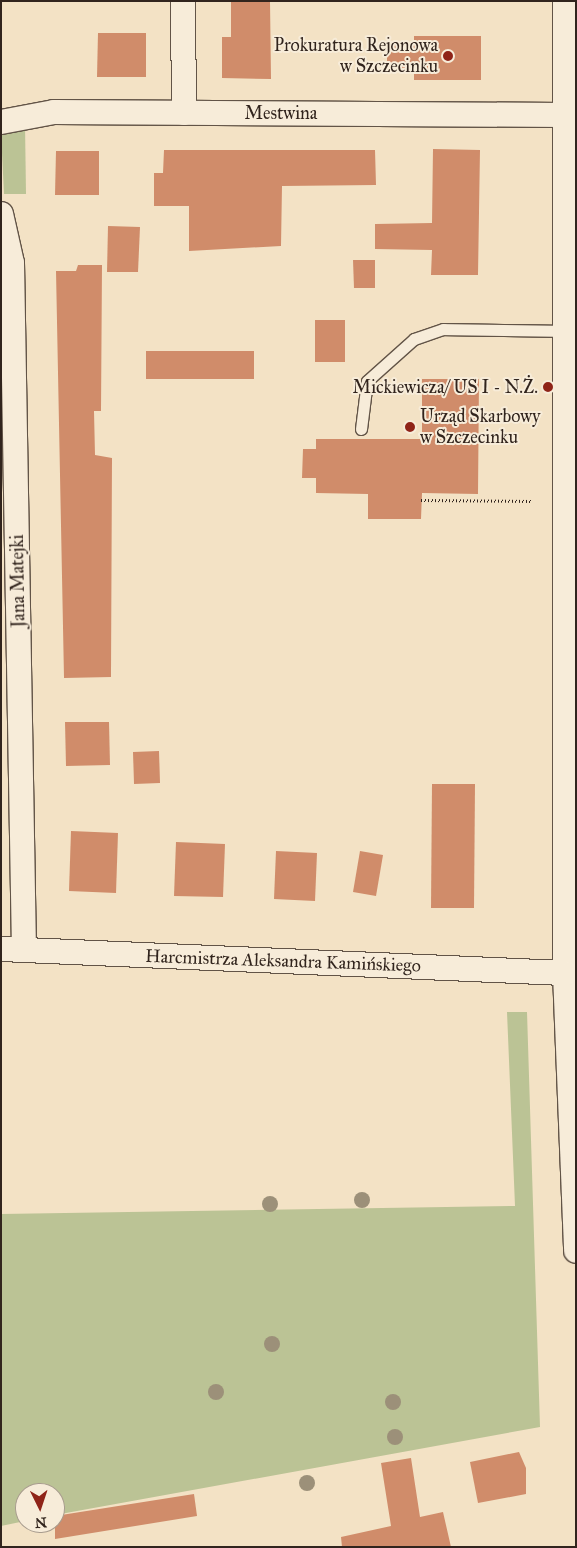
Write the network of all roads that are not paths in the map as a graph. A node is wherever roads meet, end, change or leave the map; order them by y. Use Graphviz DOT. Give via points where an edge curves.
graph roads {
  1 [pos="183,1"];
  2 [pos="565,1"];
  3 [pos="184,112"];
  4 [pos="563,115"];
  5 [pos="1,122"];
  6 [pos="1,214"];
  7 [pos="564,330"];
  8 [pos="361,429"];
  9 [pos="12,949"];
  10 [pos="571,971"];
  11 [pos="576,1251"];
  1 -- 3 [label="street"];
  2 -- 4 [label="street"];
  3 -- 4 [label="street, Mestwina"];
  3 -- 5 [label="street, Mestwina" via="41,112"];
  4 -- 7 [label="street"];
  6 -- 9 [label="street, Jana Matejki" via="12,263"];
  7 -- 8 [label="lane" via="444,329 414,338 367,381"];
  7 -- 10 [label="street"];
  9 -- 10 [label="street, Harcmistrza Aleksandra Kamińskiego"];
  10 -- 11 [label="street"];
}
